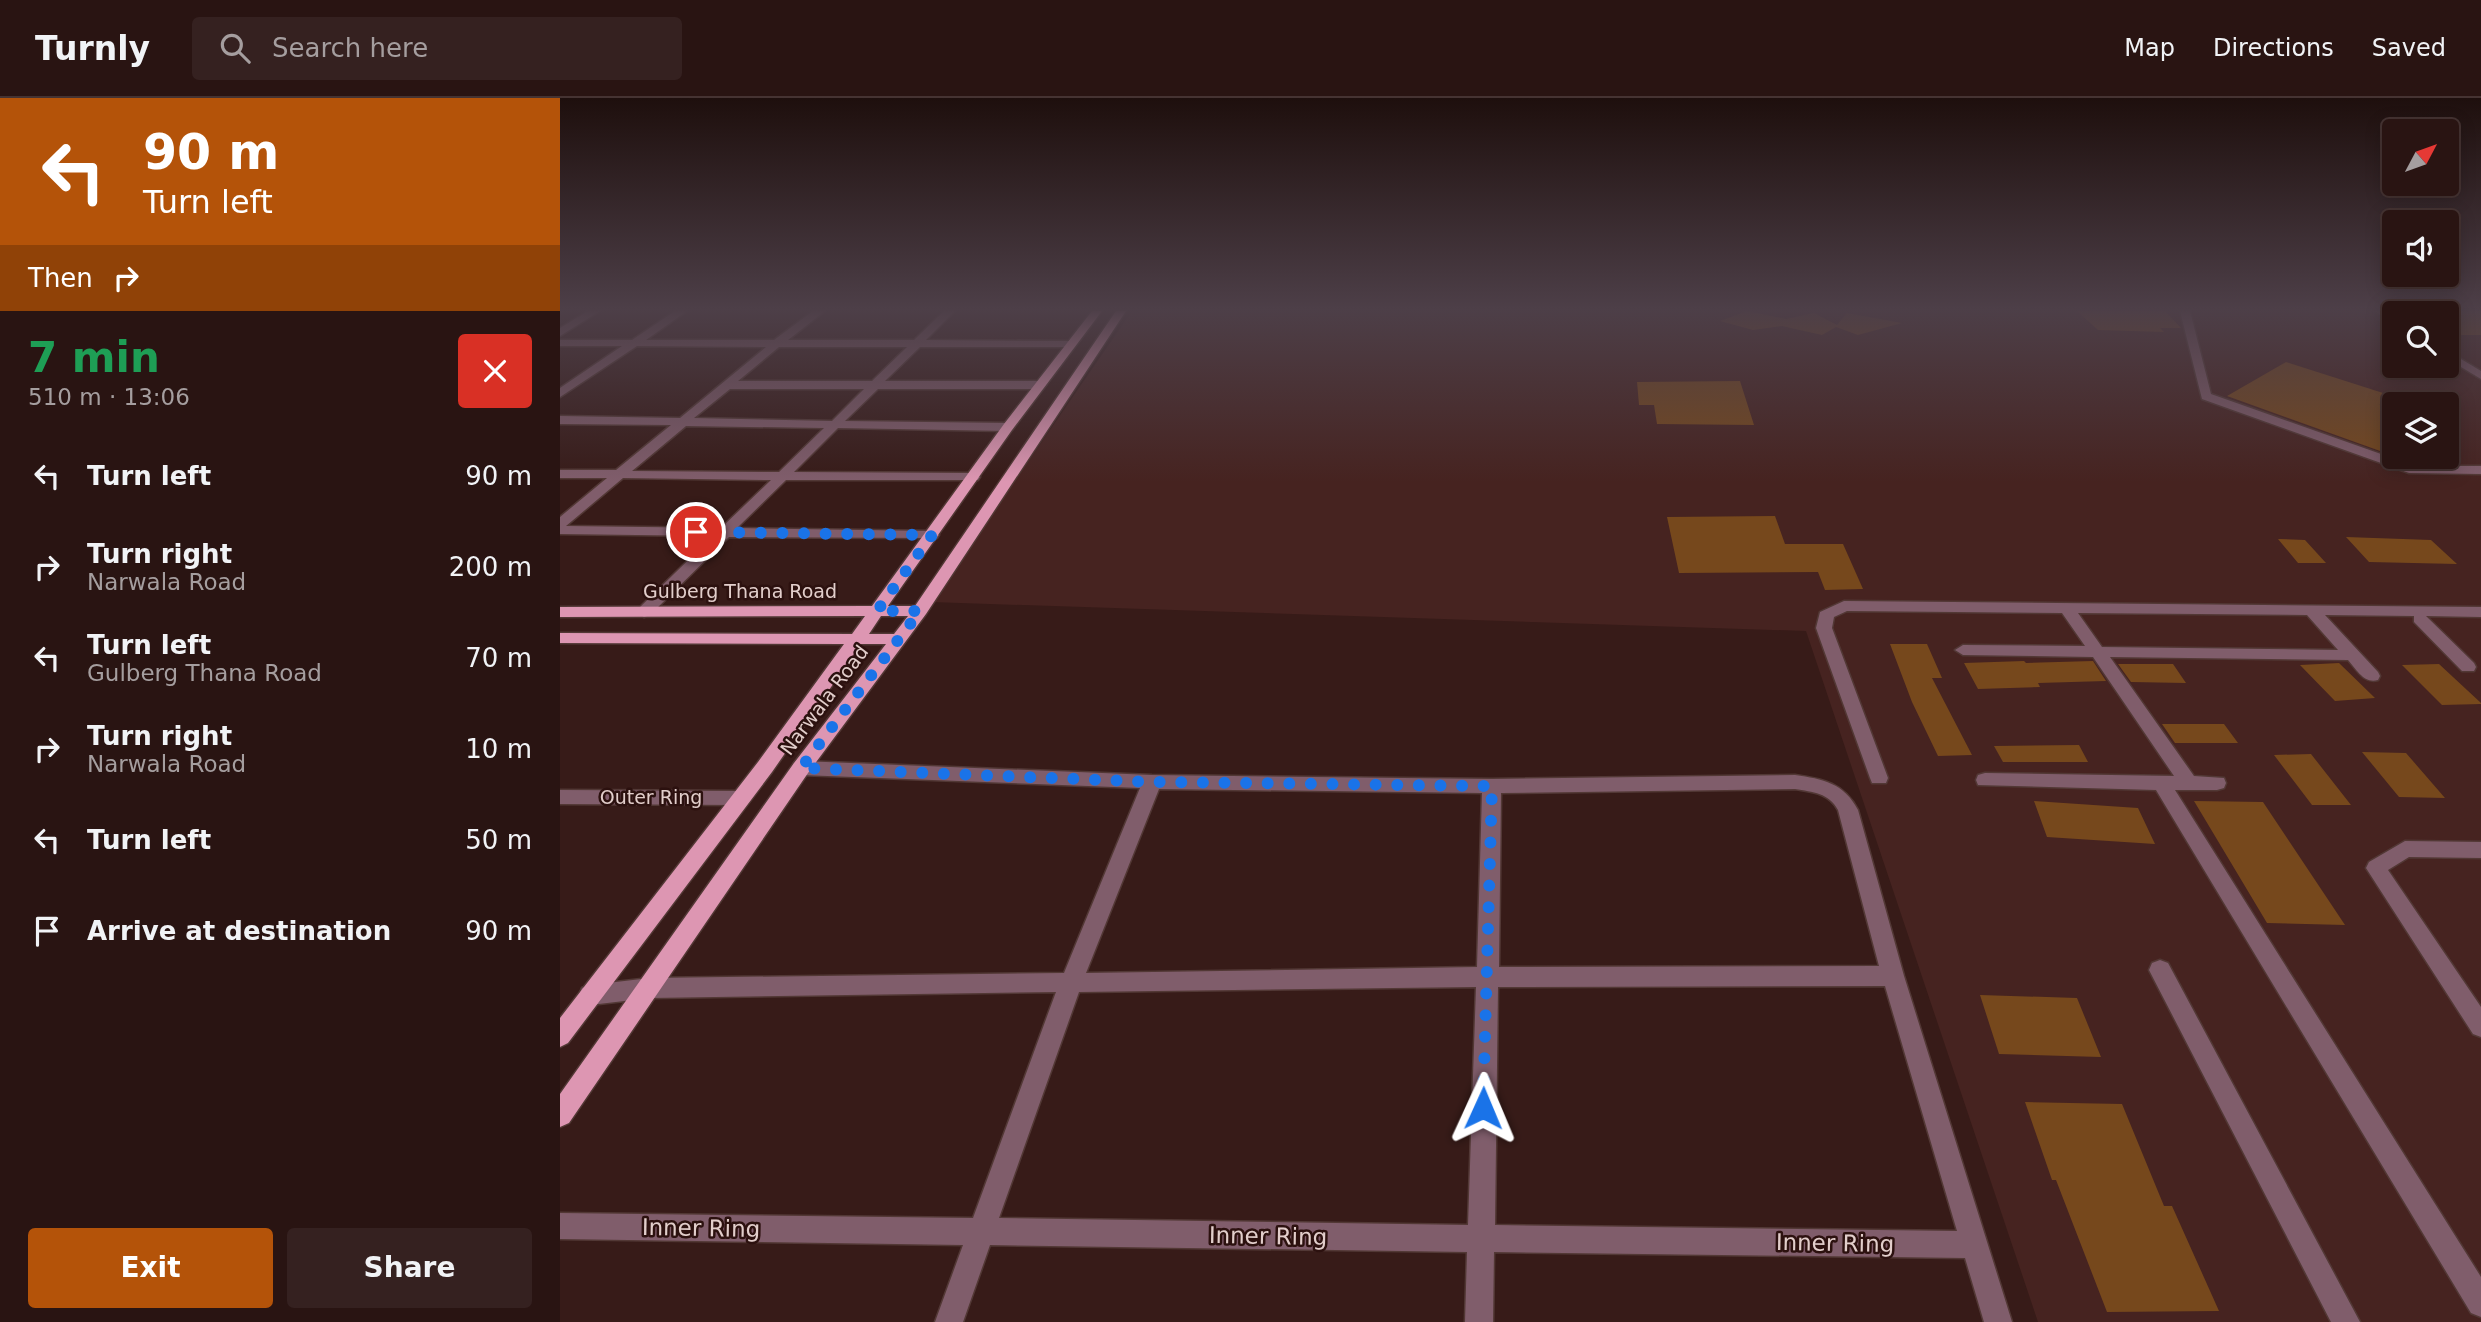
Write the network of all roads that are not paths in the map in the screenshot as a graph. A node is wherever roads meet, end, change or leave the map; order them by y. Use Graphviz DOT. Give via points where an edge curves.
graph roads {
  1 [pos="596,368"];
  2 [pos="746,368"];
  3 [pos="891,368"];
  4 [pos="1052,368"];
  5 [pos="1083,368"];
  6 [pos="2199,368"];
  7 [pos="725,385"];
  8 [pos="1040,385"];
  9 [pos="872,386"];
  10 [pos="560,393"];
  11 [pos="560,420"];
  12 [pos="678,424"];
  13 [pos="832,424"];
  14 [pos="1008,427"];
  15 [pos="2481,470"];
  16 [pos="560,474"];
  17 [pos="621,474"];
  18 [pos="781,477"];
  19 [pos="973,477"];
  20 [pos="560,524"];
  21 [pos="560,530"];
  22 [pos="723,533"];
  23 [pos="932,535"];
  24 [pos="2067,608"];
  25 [pos="877,611"];
  26 [pos="920,611"];
  27 [pos="2312,611"];
  28 [pos="560,612"];
  29 [pos="644,612"];
  30 [pos="2481,612"];
  31 [pos="2420,619"];
  32 [pos="560,638"];
  33 [pos="899,639"];
  34 [pos="856,640"];
  35 [pos="1963,650"];
  36 [pos="2097,652"];
  37 [pos="2352,655"];
  38 [pos="2468,667"];
  39 [pos="2372,676"];
  40 [pos="801,768"];
  41 [pos="1879,778"];
  42 [pos="1985,780"];
  43 [pos="1152,782"];
  44 [pos="2161,783"];
  45 [pos="2189,783"];
  46 [pos="2217,783"];
  47 [pos="1492,786"];
  48 [pos="560,797"];
  49 [pos="741,798"];
  50 [pos="2481,850"];
  51 [pos="2160,970"];
  52 [pos="1893,976"];
  53 [pos="1486,977"];
  54 [pos="1071,982"];
  55 [pos="650,988"];
  56 [pos="590,995"];
  57 [pos="2481,1027"];
  58 [pos="560,1036"];
  59 [pos="560,1115"];
  60 [pos="560,1226"];
  61 [pos="982,1232"];
  62 [pos="1480,1238"];
  63 [pos="1975,1245"];
  64 [pos="2481,1303"];
  65 [pos="949,1322"];
  66 [pos="1479,1322"];
  67 [pos="1998,1322"];
  68 [pos="2346,1322"];
  1 -- 10 [label="street"];
  2 -- 7 [label="street"];
  3 -- 9 [label="street"];
  4 -- 8 [label="main road, Narwala Road"];
  5 -- 26 [label="main road, Narwala Road"];
  6 -- 15 [label="street" via="2206,396 2414,470"];
  7 -- 9 [label="street"];
  7 -- 12 [label="street"];
  8 -- 9 [label="street"];
  8 -- 14 [label="main road, Narwala Road"];
  9 -- 13 [label="street"];
  11 -- 12 [label="street"];
  12 -- 13 [label="street"];
  12 -- 17 [label="street"];
  13 -- 14 [label="street"];
  13 -- 18 [label="street"];
  14 -- 19 [label="main road, Narwala Road"];
  16 -- 17 [label="street"];
  17 -- 18 [label="street"];
  17 -- 20 [label="street"];
  18 -- 19 [label="street"];
  18 -- 22 [label="street"];
  19 -- 23 [label="main road, Narwala Road"];
  21 -- 22 [label="street"];
  22 -- 23 [label="street"];
  22 -- 29 [label="street"];
  23 -- 25 [label="main road, Narwala Road"];
  24 -- 27 [label="street"];
  24 -- 36 [label="street"];
  24 -- 41 [label="street" via="1844,606 1826,615 1824,628"];
  25 -- 26 [label="main road, Gulberg Thana Road"];
  25 -- 29 [label="main road, Gulberg Thana Road"];
  25 -- 34 [label="main road, Narwala Road"];
  26 -- 33 [label="main road, Narwala Road"];
  27 -- 30 [label="street"];
  27 -- 37 [label="street"];
  28 -- 29 [label="main road, Gulberg Thana Road"];
  31 -- 38 [label="street"];
  32 -- 34 [label="main road"];
  33 -- 34 [label="main road"];
  33 -- 40 [label="main road, Narwala Road"];
  34 -- 49 [label="main road, Narwala Road"];
  35 -- 36 [label="street"];
  36 -- 37 [label="street"];
  36 -- 45 [label="street"];
  37 -- 39 [label="street"];
  40 -- 43 [label="street"];
  40 -- 55 [label="main road, Narwala Road"];
  42 -- 44 [label="street"];
  43 -- 47 [label="street"];
  43 -- 54 [label="street"];
  44 -- 45 [label="street"];
  44 -- 64 [label="street"];
  45 -- 46 [label="street"];
  47 -- 52 [label="street" via="1795,782 1830,788 1843,797 1848,810"];
  47 -- 53 [label="street"];
  48 -- 49 [label="street, Outer Ring"];
  49 -- 56 [label="main road, Narwala Road"];
  50 -- 57 [label="street" via="2405,849 2376,868"];
  51 -- 68 [label="street"];
  52 -- 53 [label="street"];
  52 -- 63 [label="street"];
  53 -- 54 [label="street"];
  53 -- 62 [label="street"];
  54 -- 55 [label="street"];
  54 -- 61 [label="street"];
  55 -- 56 [label="street"];
  55 -- 59 [label="main road, Narwala Road"];
  56 -- 58 [label="main road, Narwala Road"];
  60 -- 61 [label="street, Inner Ring"];
  61 -- 62 [label="street, Inner Ring"];
  61 -- 65 [label="street"];
  62 -- 63 [label="street, Inner Ring"];
  62 -- 66 [label="street"];
  63 -- 67 [label="street"];
}
